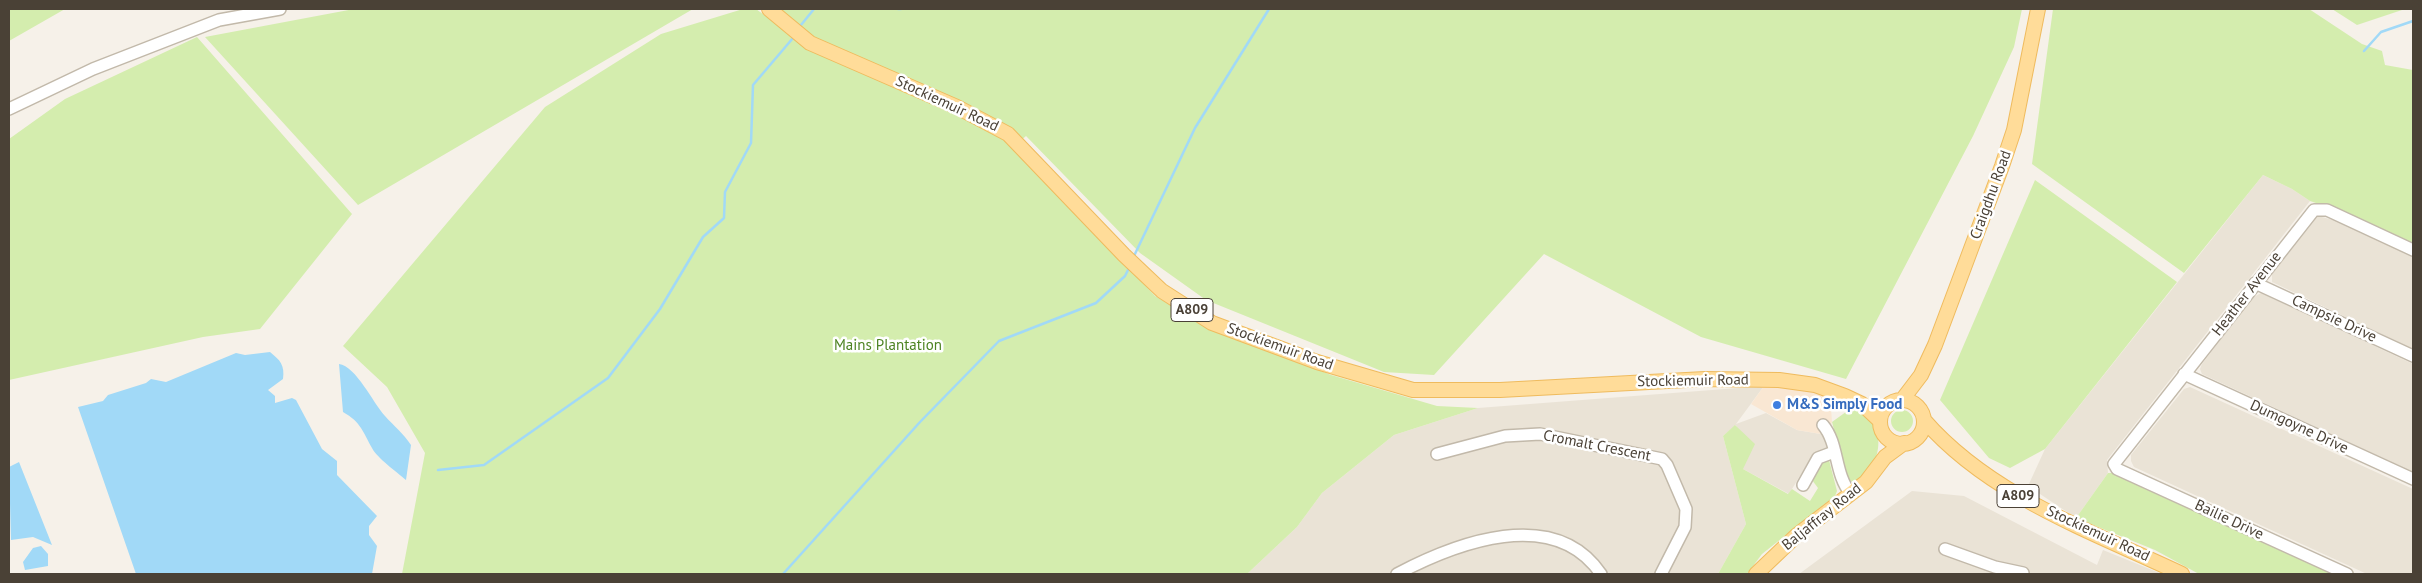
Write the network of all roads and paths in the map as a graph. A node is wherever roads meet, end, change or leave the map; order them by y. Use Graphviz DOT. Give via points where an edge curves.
graph roads {
  1 [pos="280,9"];
  2 [pos="769,9"];
  3 [pos="2038,9"];
  4 [pos="9,110"];
  5 [pos="2413,250"];
  6 [pos="2255,283"];
  7 [pos="2413,356"];
  8 [pos="2184,374"];
  9 [pos="1921,375"];
  10 [pos="1902,400"];
  11 [pos="1862,404"];
  12 [pos="1888,405"];
  13 [pos="1921,414"];
  14 [pos="1823,425"];
  15 [pos="1882,428"];
  16 [pos="1942,440"];
  17 [pos="1909,441"];
  18 [pos="1834,452"];
  19 [pos="1438,454"];
  20 [pos="1885,457"];
  21 [pos="2114,464"];
  22 [pos="2413,479"];
  23 [pos="1803,485"];
  24 [pos="1851,494"];
  25 [pos="1945,550"];
  26 [pos="1995,571"];
  27 [pos="2023,573"];
  28 [pos="1397,574"];
  29 [pos="1601,574"];
  30 [pos="1661,574"];
  31 [pos="1756,574"];
  32 [pos="2182,574"];
  33 [pos="2347,574"];
  1 -- 4 [label="street" via="219,20 93,69"];
  2 -- 11 [label="main road, Stockiemuir Road / A809" via="810,43 958,107 1008,134 1162,291 1212,323 1317,362 1413,390 1500,390 1705,379 1779,380 1814,385"];
  3 -- 9 [label="main road, Craigdhu Road" via="2014,130"];
  5 -- 6 [label="street, Heather Avenue" via="2320,208 2309,214"];
  6 -- 7 [label="street, Campsie Drive"];
  6 -- 8 [label="street, Heather Avenue"];
  8 -- 21 [label="street, Heather Avenue"];
  8 -- 22 [label="street, Dumgoyne Drive"];
  9 -- 10 [label="main road, Craigdhu Road"];
  9 -- 13 [label="main road, Craigdhu Road"];
  10 -- 12 [label="main road"];
  10 -- 13 [label="main road" via="1914,403"];
  11 -- 12 [label="main road, Stockiemuir Road / A809"];
  11 -- 15 [label="main road, Stockiemuir Road / A809"];
  12 -- 15 [label="main road"];
  13 -- 16 [label="main road, Stockiemuir Road / A809"];
  13 -- 17 [label="main road" via="1923,427"];
  14 -- 18 [label="street" via="1830,433"];
  15 -- 17 [label="main road" via="1893,441"];
  15 -- 20 [label="main road"];
  16 -- 17 [label="main road"];
  16 -- 32 [label="main road, Stockiemuir Road / A809" via="2020,497"];
  17 -- 20 [label="main road, Baljaffray Road"];
  18 -- 23 [label="street" via="1818,458"];
  18 -- 24 [label="street" via="1842,480"];
  19 -- 30 [label="street, Cromalt Crescent" via="1505,436 1540,434 1662,459 1686,509 1685,527"];
  20 -- 24 [label="main road, Baljaffray Road" via="1873,474"];
  21 -- 33 [label="street, Bailie Drive" via="2117,469"];
  24 -- 31 [label="main road, Baljaffray Road" via="1797,535"];
  25 -- 26 [label="street"];
  26 -- 27 [label="street"];
  28 -- 29 [label="street" via="1486,538 1532,534 1567,542 1591,560"];
}
